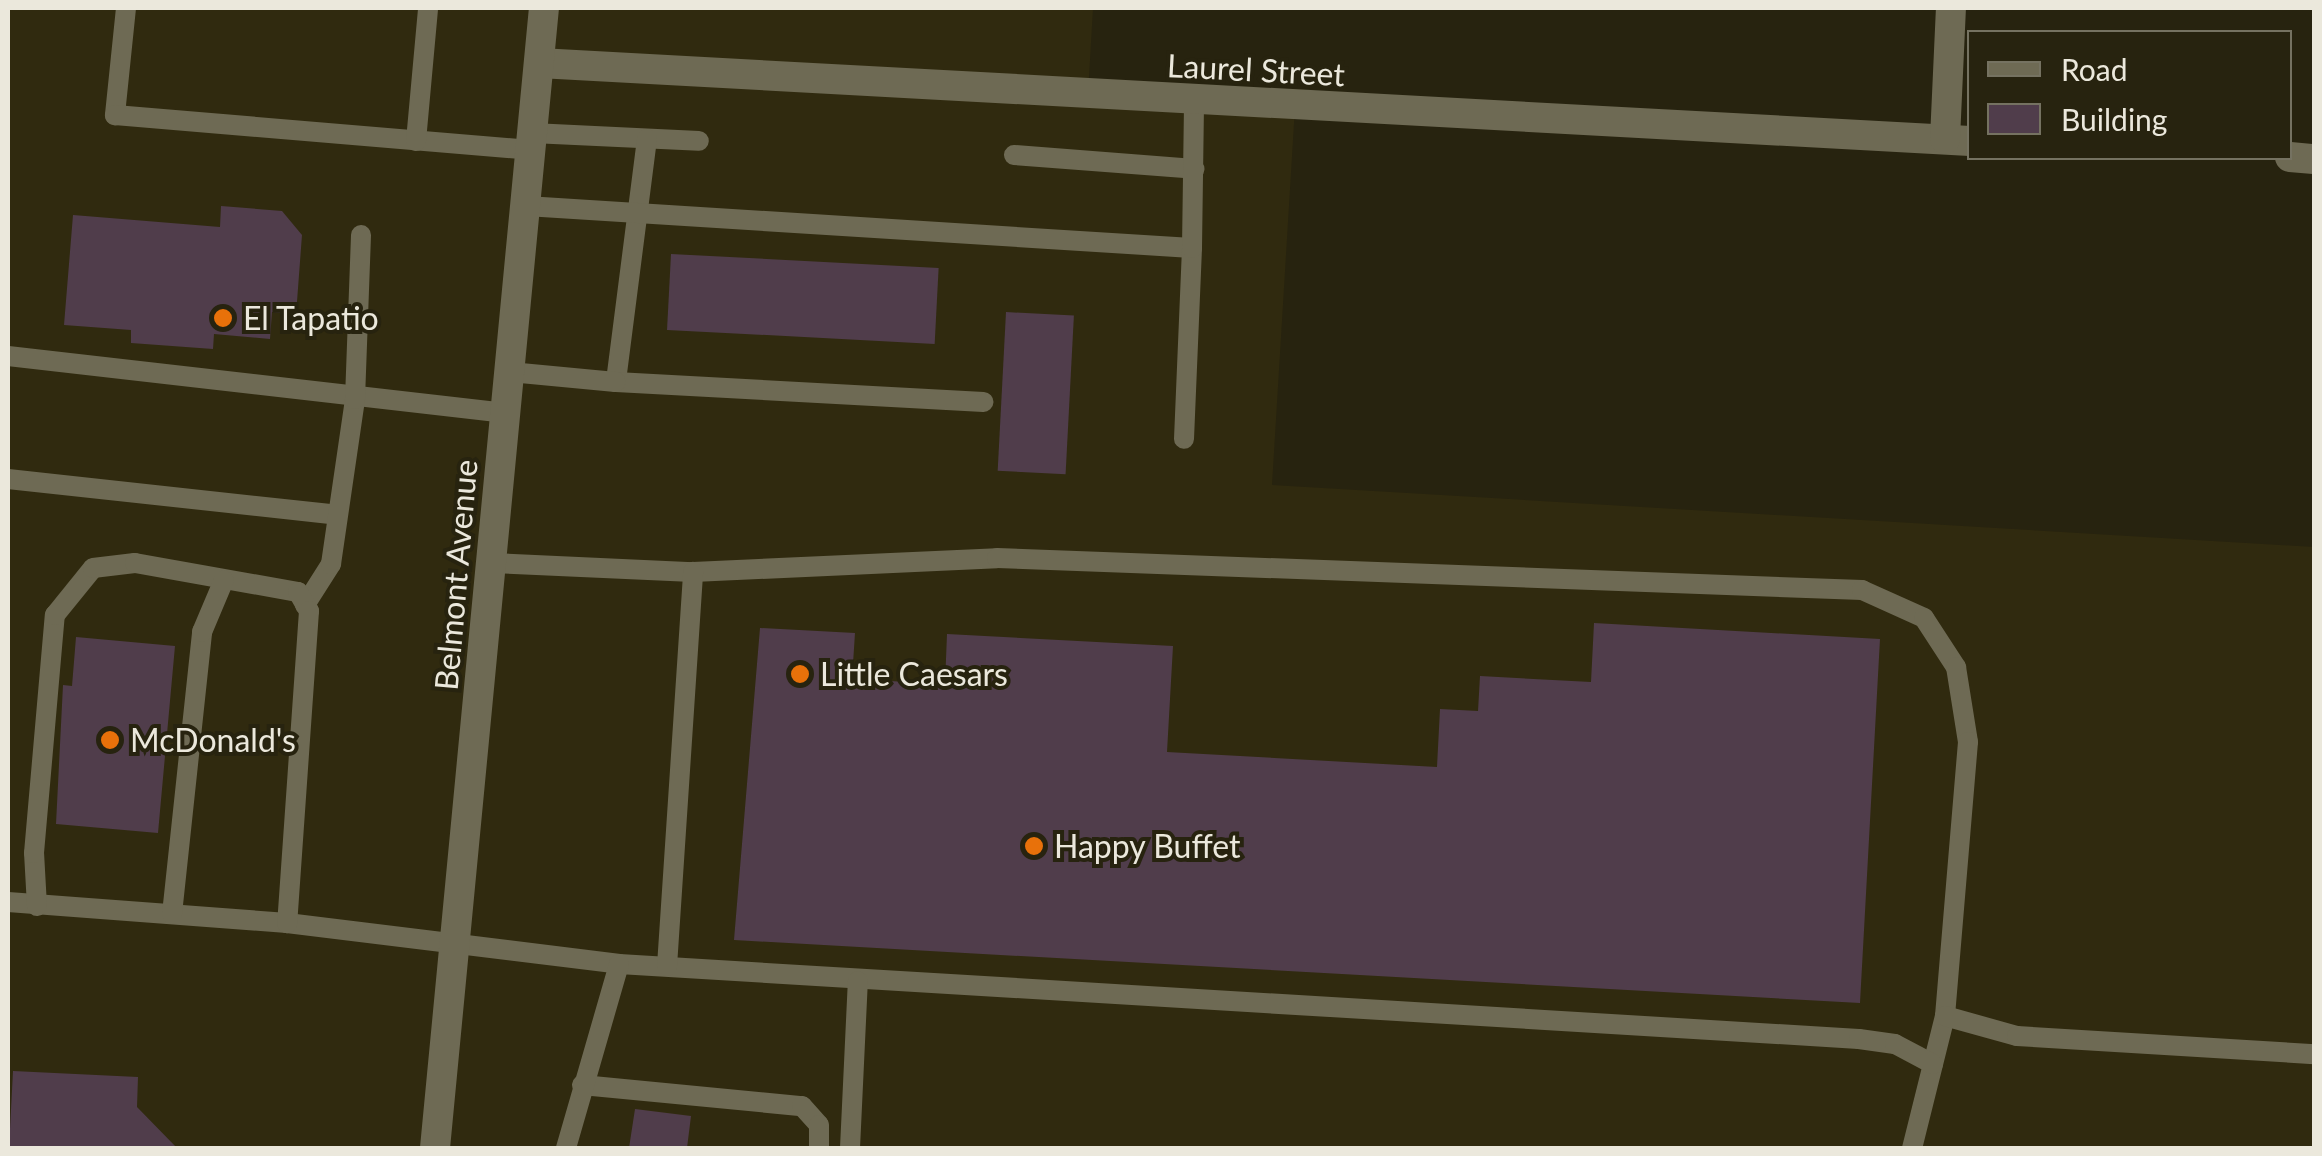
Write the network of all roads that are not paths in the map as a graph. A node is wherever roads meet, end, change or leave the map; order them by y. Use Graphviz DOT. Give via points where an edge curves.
graph roads {
  1 [pos="126,8"];
  2 [pos="428,8"];
  3 [pos="544,8"];
  4 [pos="1951,8"];
  5 [pos="539,63"];
  6 [pos="1194,101"];
  7 [pos="647,138"];
  8 [pos="699,140"];
  9 [pos="1957,140"];
  10 [pos="416,141"];
  11 [pos="532,142"];
  12 [pos="1014,155"];
  13 [pos="1194,169"];
  14 [pos="526,206"];
  15 [pos="642,215"];
  16 [pos="362,235"];
  17 [pos="1192,248"];
  18 [pos="8,356"];
  19 [pos="510,372"];
  20 [pos="616,382"];
  21 [pos="355,399"];
  22 [pos="983,402"];
  23 [pos="506,413"];
  24 [pos="1184,439"];
  25 [pos="8,479"];
  26 [pos="338,516"];
  27 [pos="492,563"];
  28 [pos="693,572"];
  29 [pos="224,580"];
  30 [pos="305,605"];
  31 [pos="8,902"];
  32 [pos="38,906"];
  33 [pos="172,914"];
  34 [pos="287,923"];
  35 [pos="458,947"];
  36 [pos="619,964"];
  37 [pos="668,966"];
  38 [pos="858,981"];
  39 [pos="1945,1016"];
  40 [pos="2314,1054"];
  41 [pos="1933,1064"];
  42 [pos="582,1085"];
  43 [pos="435,1148"];
  44 [pos="566,1148"];
  45 [pos="819,1148"];
  46 [pos="850,1148"];
  47 [pos="1912,1148"];
  1 -- 10 [label="lane" via="115,115"];
  2 -- 10 [label="lane"];
  3 -- 5 [label="street, Belmont Avenue"];
  4 -- 9 [label="street"];
  5 -- 6 [label="street, Laurel Street"];
  5 -- 11 [label="street, Belmont Avenue"];
  6 -- 9 [label="street, Laurel Street"];
  6 -- 13 [label="lane"];
  7 -- 8 [label="lane"];
  7 -- 11 [label="lane"];
  7 -- 15 [label="lane"];
  10 -- 11 [label="lane"];
  11 -- 14 [label="street, Belmont Avenue"];
  12 -- 13 [label="lane"];
  13 -- 17 [label="lane"];
  14 -- 15 [label="lane"];
  14 -- 19 [label="street, Belmont Avenue"];
  15 -- 17 [label="lane"];
  15 -- 20 [label="lane" via="627,251"];
  16 -- 21 [label="lane"];
  17 -- 24 [label="lane"];
  18 -- 21 [label="lane"];
  19 -- 20 [label="lane"];
  19 -- 23 [label="street, Belmont Avenue"];
  20 -- 22 [label="lane"];
  21 -- 23 [label="lane"];
  21 -- 26 [label="lane"];
  23 -- 27 [label="street, Belmont Avenue"];
  25 -- 26 [label="lane"];
  26 -- 30 [label="lane" via="331,564"];
  27 -- 28 [label="lane"];
  27 -- 35 [label="street, Belmont Avenue"];
  28 -- 37 [label="lane"];
  28 -- 39 [label="lane" via="997,558 1862,590 1924,618 1956,667 1968,742"];
  29 -- 30 [label="lane" via="298,592"];
  29 -- 32 [label="lane" via="135,563 93,568 71,587 55,615 34,853"];
  29 -- 33 [label="lane" via="202,632"];
  30 -- 34 [label="lane"];
  31 -- 32 [label="lane"];
  32 -- 33 [label="lane"];
  33 -- 34 [label="lane"];
  34 -- 35 [label="lane"];
  35 -- 36 [label="lane"];
  35 -- 43 [label="street, Belmont Avenue"];
  36 -- 37 [label="lane"];
  36 -- 42 [label="lane"];
  37 -- 38 [label="lane"];
  38 -- 41 [label="lane" via="1858,1039 1894,1044"];
  38 -- 46 [label="lane"];
  39 -- 40 [label="lane" via="2017,1036"];
  39 -- 41 [label="lane"];
  41 -- 47 [label="lane"];
  42 -- 44 [label="lane"];
  42 -- 45 [label="lane" via="802,1106 820,1124"];
}
